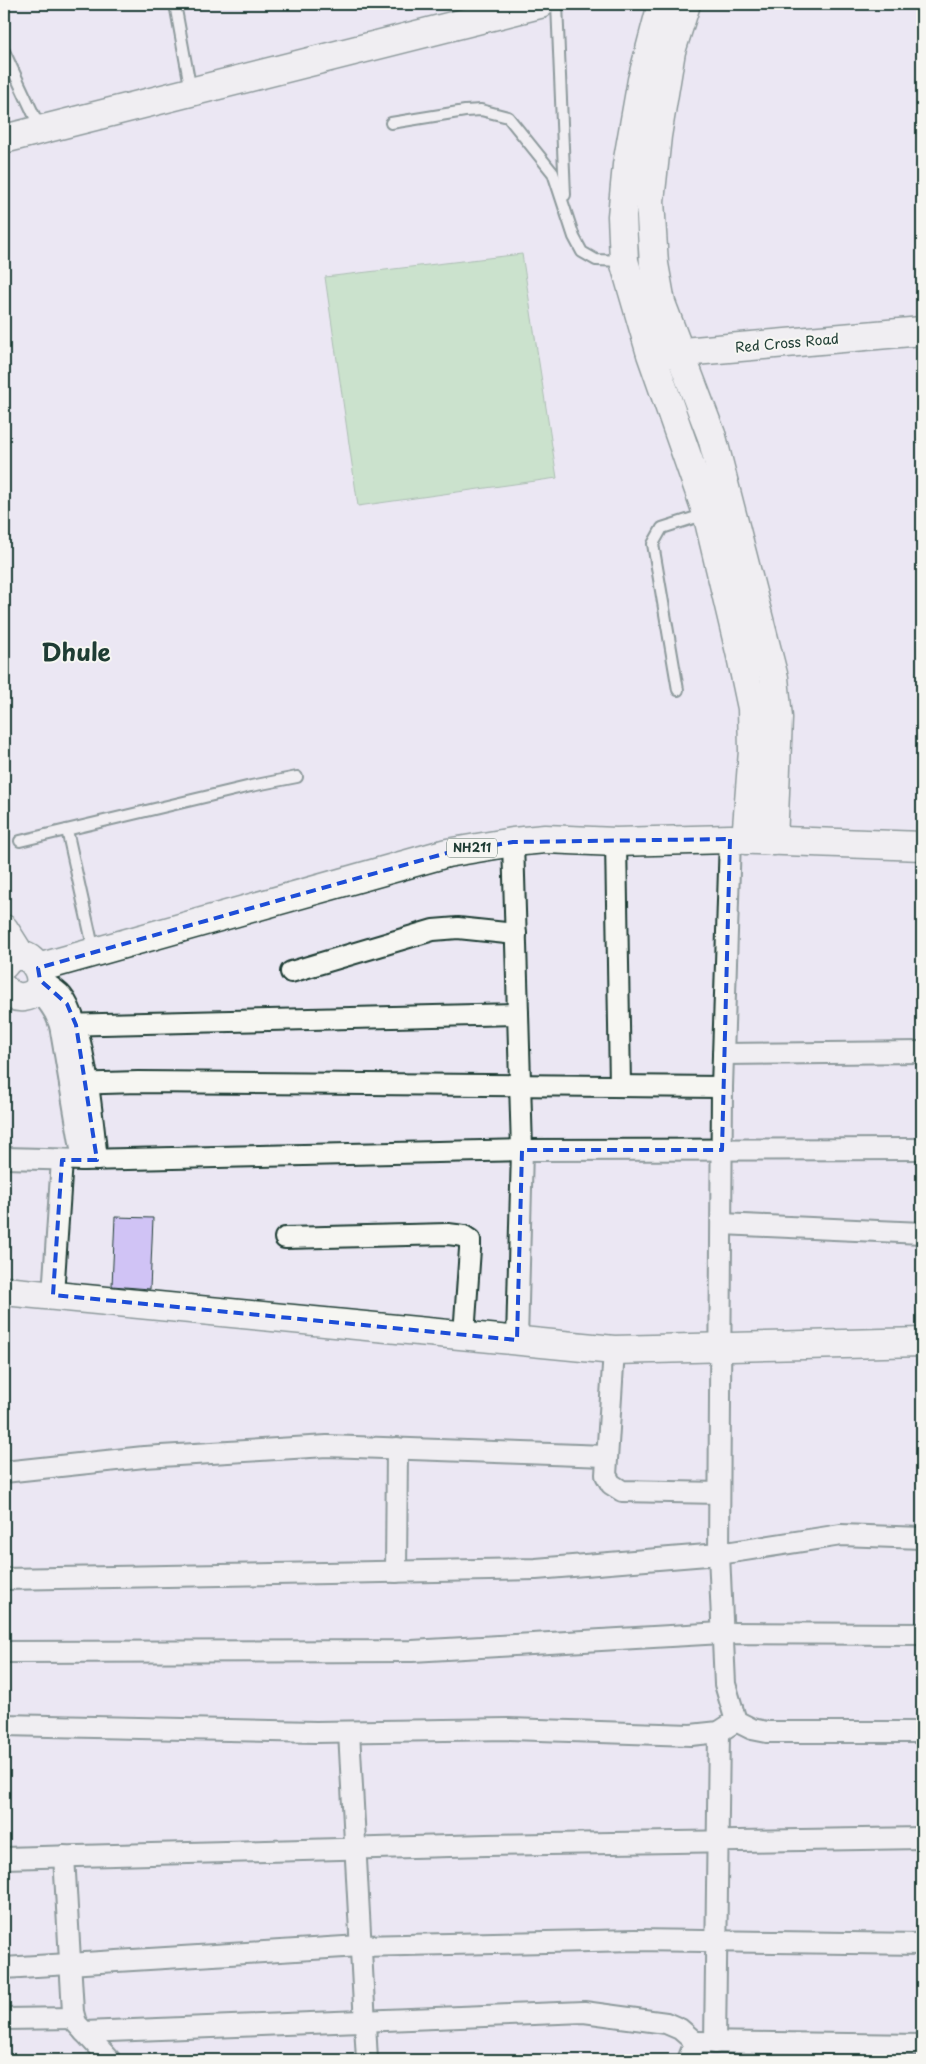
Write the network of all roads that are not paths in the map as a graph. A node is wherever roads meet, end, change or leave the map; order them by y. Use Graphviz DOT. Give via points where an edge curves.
graph roads {
  1 [pos="175,4"];
  2 [pos="540,4"];
  3 [pos="558,4"];
  4 [pos="662,4"];
  5 [pos="686,4"];
  6 [pos="4,50"];
  7 [pos="191,92"];
  8 [pos="391,123"];
  9 [pos="41,129"];
  10 [pos="4,139"];
  11 [pos="565,208"];
  12 [pos="624,261"];
  13 [pos="922,331"];
  14 [pos="678,352"];
  15 [pos="651,354"];
  16 [pos="707,513"];
  17 [pos="678,690"];
  18 [pos="298,777"];
  19 [pos="67,830"];
  20 [pos="738,840"];
  21 [pos="20,841"];
  22 [pos="513,842"];
  23 [pos="616,842"];
  24 [pos="773,842"];
  25 [pos="922,846"];
  26 [pos="4,929"];
  27 [pos="516,934"];
  28 [pos="94,951"];
  29 [pos="28,972"];
  30 [pos="291,972"];
  31 [pos="4,989"];
  32 [pos="518,1014"];
  33 [pos="68,1025"];
  34 [pos="922,1052"];
  35 [pos="723,1054"];
  36 [pos="79,1083"];
  37 [pos="520,1084"];
  38 [pos="620,1085"];
  39 [pos="722,1086"];
  40 [pos="922,1149"];
  41 [pos="522,1150"];
  42 [pos="722,1150"];
  43 [pos="4,1158"];
  44 [pos="62,1160"];
  45 [pos="90,1160"];
  46 [pos="722,1224"];
  47 [pos="922,1233"];
  48 [pos="285,1238"];
  49 [pos="4,1290"];
  50 [pos="53,1295"];
  51 [pos="464,1335"];
  52 [pos="517,1340"];
  53 [pos="922,1342"];
  54 [pos="721,1347"];
  55 [pos="614,1350"];
  56 [pos="397,1448"];
  57 [pos="606,1456"];
  58 [pos="4,1472"];
  59 [pos="719,1492"];
  60 [pos="922,1538"];
  61 [pos="719,1554"];
  62 [pos="396,1572"];
  63 [pos="4,1579"];
  64 [pos="722,1633"];
  65 [pos="922,1634"];
  66 [pos="4,1652"];
  67 [pos="736,1721"];
  68 [pos="4,1725"];
  69 [pos="349,1732"];
  70 [pos="719,1732"];
  71 [pos="922,1732"];
  72 [pos="922,1838"];
  73 [pos="718,1841"];
  74 [pos="355,1848"];
  75 [pos="64,1856"];
  76 [pos="4,1858"];
  77 [pos="717,1942"];
  78 [pos="922,1944"];
  79 [pos="360,1946"];
  80 [pos="70,1964"];
  81 [pos="4,1968"];
  82 [pos="4,2019"];
  83 [pos="364,2022"];
  84 [pos="79,2025"];
  85 [pos="922,2045"];
  86 [pos="727,2049"];
  87 [pos="692,2051"];
  88 [pos="110,2060"];
  89 [pos="367,2060"];
  1 -- 7 [label="lane"];
  2 -- 7 [label="street"];
  3 -- 11 [label="lane"];
  4 -- 12 [label="street" via="642,80 627,165 622,216"];
  5 -- 14 [label="street" via="671,51 650,201 654,264 661,303"];
  6 -- 9 [label="lane"];
  7 -- 9 [label="street"];
  8 -- 11 [label="lane" via="481,110 508,117 553,173"];
  9 -- 10 [label="street"];
  11 -- 12 [label="lane" via="582,252 596,260"];
  12 -- 15 [label="street"];
  13 -- 14 [label="street, Red Cross Road"];
  14 -- 15 [label="street, Red Cross Road"];
  14 -- 24 [label="street" via="712,436 774,678 778,718"];
  15 -- 16 [label="street"];
  16 -- 17 [label="lane" via="662,528 653,544"];
  16 -- 20 [label="street" via="752,708 753,751"];
  18 -- 19 [label="lane"];
  19 -- 21 [label="lane"];
  19 -- 28 [label="lane"];
  20 -- 23 [label="street, NH211"];
  20 -- 24 [label="street, NH211"];
  20 -- 35 [label="street"];
  22 -- 23 [label="street, NH211" via="545,839"];
  22 -- 27 [label="street"];
  22 -- 28 [label="street, NH211" via="447,853"];
  23 -- 38 [label="street"];
  24 -- 25 [label="street, NH211"];
  26 -- 29 [label="street"];
  27 -- 30 [label="street" via="458,928 433,930"];
  27 -- 32 [label="street"];
  28 -- 29 [label="street, NH211"];
  29 -- 31 [label="street" via="28,996 18,998"];
  29 -- 33 [label="street"];
  32 -- 33 [label="street"];
  32 -- 37 [label="street"];
  33 -- 36 [label="street"];
  34 -- 35 [label="street"];
  35 -- 39 [label="street"];
  36 -- 37 [label="street"];
  36 -- 45 [label="street"];
  37 -- 38 [label="street"];
  37 -- 41 [label="street"];
  38 -- 39 [label="street"];
  39 -- 42 [label="street"];
  40 -- 42 [label="street"];
  41 -- 42 [label="street"];
  41 -- 45 [label="street"];
  41 -- 52 [label="street"];
  42 -- 46 [label="street"];
  43 -- 44 [label="street"];
  44 -- 45 [label="street"];
  44 -- 50 [label="street"];
  46 -- 47 [label="street"];
  46 -- 54 [label="street"];
  48 -- 51 [label="street" via="464,1236 470,1240"];
  49 -- 50 [label="street"];
  50 -- 51 [label="street"];
  51 -- 52 [label="street"];
  52 -- 55 [label="street"];
  53 -- 54 [label="street"];
  54 -- 55 [label="street"];
  54 -- 59 [label="street"];
  55 -- 57 [label="street"];
  56 -- 57 [label="street"];
  56 -- 58 [label="street" via="327,1446 216,1451"];
  56 -- 62 [label="street"];
  57 -- 59 [label="street" via="606,1475 611,1484 622,1491"];
  59 -- 61 [label="street"];
  60 -- 61 [label="street" via="841,1536"];
  61 -- 62 [label="street" via="536,1570"];
  61 -- 64 [label="street"];
  62 -- 63 [label="street"];
  64 -- 65 [label="street"];
  64 -- 66 [label="street" via="412,1651"];
  64 -- 67 [label="street" via="725,1684"];
  67 -- 70 [label="street"];
  67 -- 71 [label="street" via="767,1732"];
  68 -- 69 [label="street"];
  69 -- 70 [label="street" via="510,1729 691,1735"];
  69 -- 74 [label="street"];
  70 -- 73 [label="street"];
  72 -- 73 [label="street"];
  73 -- 74 [label="street"];
  73 -- 77 [label="street"];
  74 -- 75 [label="street"];
  74 -- 79 [label="street"];
  75 -- 76 [label="street"];
  75 -- 80 [label="street"];
  77 -- 78 [label="street"];
  77 -- 79 [label="street" via="626,1940"];
  77 -- 86 [label="street"];
  79 -- 80 [label="street"];
  79 -- 83 [label="street"];
  80 -- 81 [label="street"];
  80 -- 84 [label="street"];
  82 -- 84 [label="street"];
  83 -- 84 [label="street"];
  83 -- 87 [label="street" via="584,2012 666,2023 680,2029"];
  83 -- 89 [label="street"];
  84 -- 88 [label="street"];
  85 -- 86 [label="street"];
  86 -- 87 [label="street"];
}
